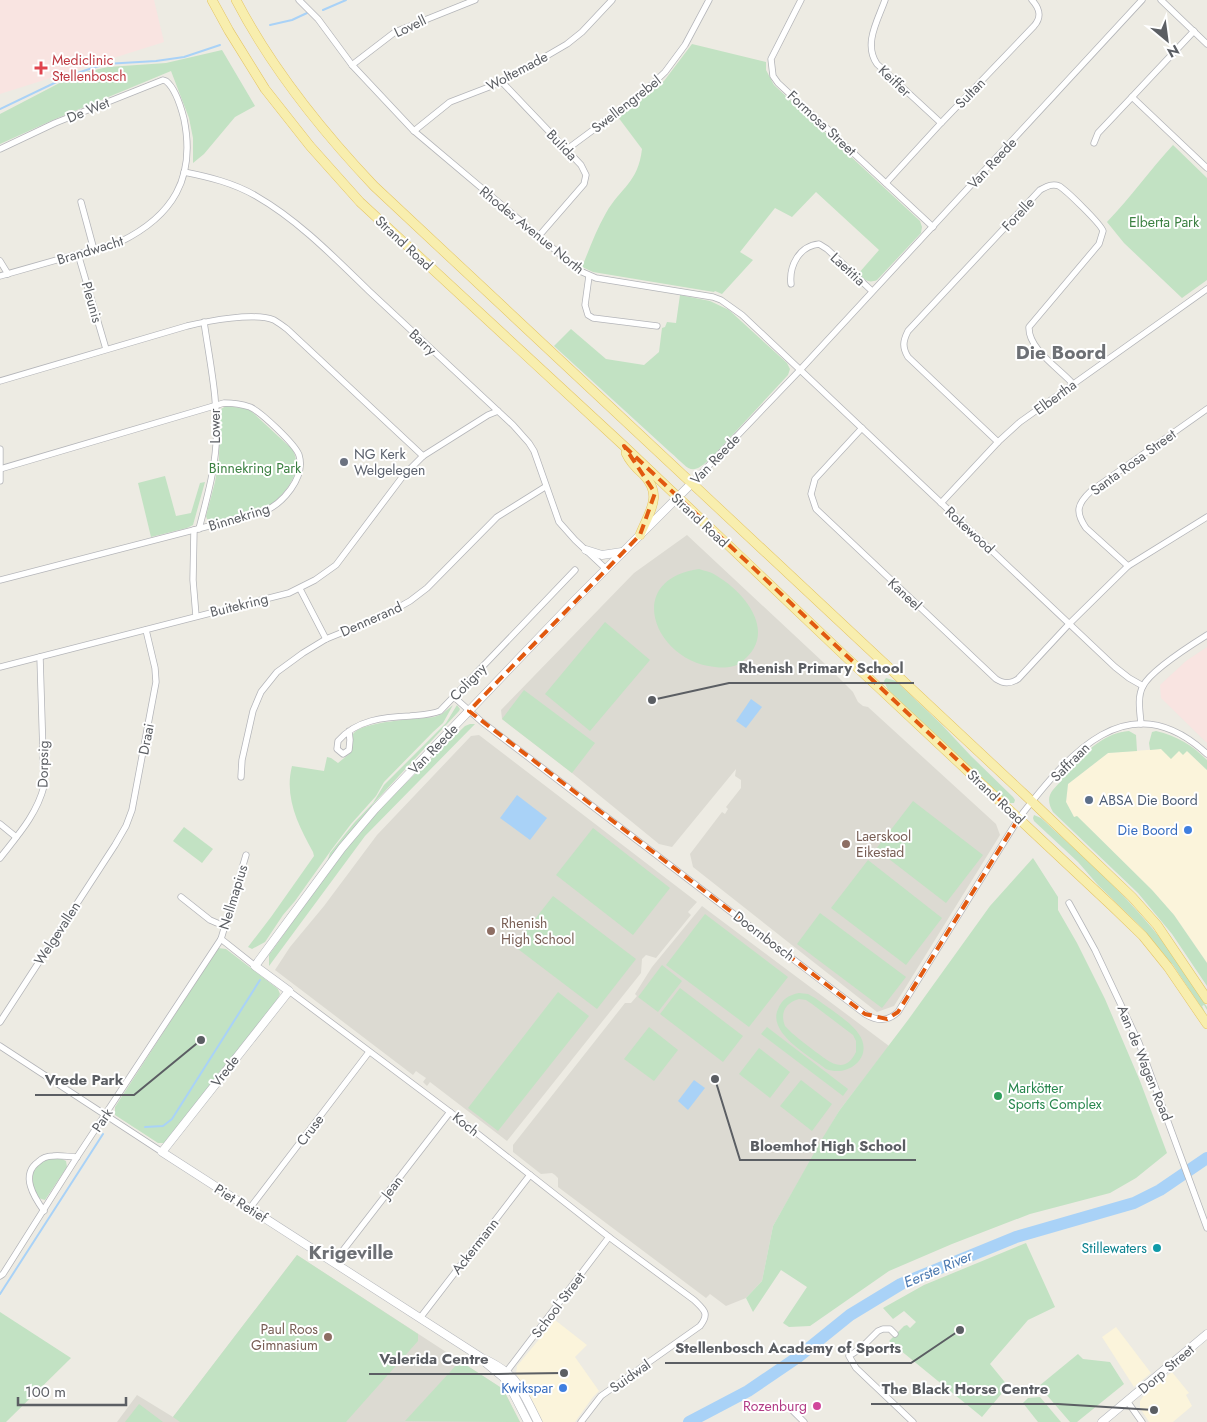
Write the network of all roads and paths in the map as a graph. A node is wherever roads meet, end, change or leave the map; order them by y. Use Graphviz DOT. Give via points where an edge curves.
graph roads {
  1 [pos="236,0"];
  2 [pos="299,0"];
  3 [pos="476,0"];
  4 [pos="612,0"];
  5 [pos="709,0"];
  6 [pos="801,0"];
  7 [pos="885,0"];
  8 [pos="1032,0"];
  9 [pos="1142,0"];
  10 [pos="1161,0"];
  11 [pos="213,2"];
  12 [pos="1194,32"];
  13 [pos="1207,44"];
  14 [pos="352,65"];
  15 [pos="502,82"];
  16 [pos="173,90"];
  17 [pos="1132,97"];
  18 [pos="941,124"];
  19 [pos="414,131"];
  20 [pos="1094,143"];
  21 [pos="0,149"];
  22 [pos="566,150"];
  23 [pos="1207,168"];
  24 [pos="184,172"];
  25 [pos="886,183"];
  26 [pos="81,202"];
  27 [pos="933,226"];
  28 [pos="538,237"];
  29 [pos="94,250"];
  30 [pos="78,254"];
  31 [pos="0,261"];
  32 [pos="8,274"];
  33 [pos="0,276"];
  34 [pos="589,276"];
  35 [pos="791,284"];
  36 [pos="1207,290"];
  37 [pos="872,292"];
  38 [pos="204,322"];
  39 [pos="657,326"];
  40 [pos="106,349"];
  41 [pos="800,370"];
  42 [pos="0,380"];
  43 [pos="1072,384"];
  44 [pos="216,405"];
  45 [pos="1207,409"];
  46 [pos="498,411"];
  47 [pos="862,428"];
  48 [pos="998,442"];
  49 [pos="624,446"];
  50 [pos="0,449"];
  51 [pos="423,456"];
  52 [pos="0,469"];
  53 [pos="0,481"];
  54 [pos="691,484"];
  55 [pos="545,487"];
  56 [pos="677,498"];
  57 [pos="941,503"];
  58 [pos="1207,517"];
  59 [pos="197,529"];
  60 [pos="640,535"];
  61 [pos="586,550"];
  62 [pos="622,552"];
  63 [pos="1128,566"];
  64 [pos="606,569"];
  65 [pos="575,570"];
  66 [pos="0,580"];
  67 [pos="300,589"];
  68 [pos="196,616"];
  69 [pos="1069,624"];
  70 [pos="146,630"];
  71 [pos="1207,635"];
  72 [pos="326,639"];
  73 [pos="40,657"];
  74 [pos="0,667"];
  75 [pos="1143,686"];
  76 [pos="454,697"];
  77 [pos="469,711"];
  78 [pos="1141,724"];
  79 [pos="349,731"];
  80 [pos="1207,754"];
  81 [pos="241,777"];
  82 [pos="1032,802"];
  83 [pos="1019,818"];
  84 [pos="0,824"];
  85 [pos="16,837"];
  86 [pos="115,845"];
  87 [pos="246,855"];
  88 [pos="0,858"];
  89 [pos="181,898"];
  90 [pos="1069,903"];
  91 [pos="224,926"];
  92 [pos="221,939"];
  93 [pos="254,966"];
  94 [pos="289,991"];
  95 [pos="1207,999"];
  96 [pos="0,1022"];
  97 [pos="1207,1024"];
  98 [pos="0,1046"];
  99 [pos="369,1052"];
  100 [pos="450,1112"];
  101 [pos="106,1114"];
  102 [pos="162,1152"];
  103 [pos="77,1158"];
  104 [pos="530,1175"];
  105 [pos="250,1208"];
  106 [pos="44,1211"];
  107 [pos="1207,1228"];
  108 [pos="609,1238"];
  109 [pos="334,1262"];
  110 [pos="0,1276"];
  111 [pos="706,1315"];
  112 [pos="420,1318"];
  113 [pos="895,1334"];
  114 [pos="1207,1334"];
  115 [pos="505,1374"];
  116 [pos="1127,1401"];
  117 [pos="791,1409"];
  118 [pos="528,1422"];
  119 [pos="538,1422"];
  120 [pos="581,1422"];
  121 [pos="804,1422"];
  122 [pos="913,1422"];
  123 [pos="1102,1422"];
  124 [pos="1142,1422"];
  1 -- 54 [label="main road, Strand Road" via="286,81 352,163"];
  2 -- 14 [label="street, Rhodes Avenue North"];
  3 -- 14 [label="street, Lovell" via="395,32"];
  4 -- 15 [label="street, Woltemade" via="578,35"];
  5 -- 22 [label="street, Swellengrebel" via="685,45 665,72"];
  6 -- 25 [label="street, Formosa Street" via="771,60 773,76"];
  7 -- 18 [label="street, Keiffer" via="871,38 871,54 877,64"];
  8 -- 18 [label="street, Sultan" via="1039,10 1038,22"];
  9 -- 27 [label="street, Van Reede"];
  10 -- 12 [label="street"];
  11 -- 49 [label="main road, Strand Road" via="265,89 360,202"];
  12 -- 13 [label="street"];
  12 -- 17 [label="street"];
  14 -- 19 [label="street, Rhodes Avenue North"];
  15 -- 19 [label="street, Woltemade" via="450,102"];
  15 -- 22 [label="street, Bulida"];
  16 -- 21 [label="street, De Wet" via="166,81 158,81"];
  16 -- 24 [label="street, Brandwacht" via="186,130"];
  17 -- 20 [label="street" via="1098,133"];
  17 -- 23 [label="street"];
  18 -- 25 [label="street, Sultan"];
  19 -- 28 [label="street, Rhodes Avenue North"];
  22 -- 28 [label="street, Bulida" via="581,165 586,180"];
  24 -- 29 [label="street, Brandwacht" via="177,192 153,222 137,234"];
  24 -- 46 [label="street, Barry" via="239,187 292,220"];
  25 -- 27 [label="street, Formosa Street"];
  26 -- 29 [label="street"];
  27 -- 37 [label="street, Van Reede"];
  28 -- 34 [label="street, Rhodes Avenue North" via="569,264"];
  29 -- 30 [label="street, Brandwacht"];
  30 -- 32 [label="street, Brandwacht"];
  30 -- 40 [label="street, Pleunis"];
  31 -- 32 [label="street"];
  32 -- 33 [label="street, Brandwacht"];
  34 -- 39 [label="street" via="585,305 588,315"];
  34 -- 41 [label="street, Rhodes Avenue North" via="699,293 721,300 742,315"];
  35 -- 37 [label="street, Laetitia" via="790,271 797,257 819,244"];
  36 -- 43 [label="street, Elbertha"];
  37 -- 41 [label="street, Van Reede"];
  38 -- 40 [label="street"];
  38 -- 44 [label="street, Lower"];
  38 -- 51 [label="street" via="264,318 279,323"];
  40 -- 42 [label="street"];
  41 -- 47 [label="street, Rokewood"];
  41 -- 54 [label="street, Van Reede"];
  43 -- 48 [label="street, Elbertha"];
  43 -- 48 [label="street, Forelle" via="1035,346 1029,334 1030,327 1099,244 1103,231 1062,188 1050,185 1040,190 908,331 903,344 908,357"];
  44 -- 52 [label="street, Binnekring"];
  44 -- 59 [label="street, Lower" via="214,461"];
  44 -- 59 [label="street, Binnekring" via="235,403 258,412 294,447 300,469 292,487 275,506 255,515"];
  45 -- 63 [label="street, Santa Rosa Street" via="1082,499 1079,505 1081,521"];
  46 -- 51 [label="street, Buitekring"];
  46 -- 55 [label="street, Barry" via="529,443"];
  47 -- 57 [label="street, Rokewood"];
  47 -- 69 [label="street, Kaneel" via="815,479 811,494 813,502 826,519 1001,682 1008,684 1018,679"];
  48 -- 57 [label="street, Elbertha"];
  49 -- 56 [label="main road, Strand Road"];
  49 -- 60 [label="main road" via="631,462 652,486 654,493 655,499"];
  50 -- 52 [label="street"];
  51 -- 67 [label="street, Buitekring" via="402,476 336,565"];
  52 -- 53 [label="street"];
  54 -- 56 [label="street, Van Reede"];
  54 -- 82 [label="main road, Strand Road"];
  55 -- 61 [label="street, Barry" via="559,522"];
  55 -- 72 [label="street, Dennerand" via="496,517 428,588 410,601"];
  56 -- 60 [label="street, Van Reede"];
  56 -- 83 [label="main road, Strand Road"];
  57 -- 69 [label="street, Rokewood"];
  58 -- 63 [label="street"];
  59 -- 66 [label="street, Binnekring"];
  59 -- 68 [label="street, Lower" via="193,580"];
  60 -- 62 [label="street, Van Reede"];
  61 -- 62 [label="street" via="602,555"];
  61 -- 64 [label="street, Barry"];
  62 -- 64 [label="street, Van Reede"];
  63 -- 69 [label="street"];
  64 -- 77 [label="street, Van Reede"];
  65 -- 76 [label="street, Coligny"];
  67 -- 68 [label="street, Buitekring"];
  67 -- 72 [label="street"];
  68 -- 70 [label="street, Buitekring"];
  69 -- 75 [label="street, Rokewood" via="1123,674"];
  70 -- 73 [label="street, Buitekring"];
  70 -- 86 [label="street, Draai" via="155,668 155,690 132,810"];
  71 -- 75 [label="street" via="1164,665"];
  72 -- 81 [label="street, Dennerand" via="277,672 261,692 250,719"];
  73 -- 74 [label="street, Buitekring"];
  73 -- 85 [label="street, Dorpsig" via="44,786 37,806"];
  75 -- 78 [label="street"];
  76 -- 77 [label="street, Doornbosch"];
  76 -- 79 [label="street, Coligny" via="434,713 378,718"];
  77 -- 83 [label="street, Doornbosch" via="865,1014 880,1020 898,1012"];
  77 -- 93 [label="street, Van Reede" via="342,848"];
  78 -- 80 [label="street" via="1182,735"];
  78 -- 82 [label="street, Saffraan" via="1113,729 1090,741"];
  79 -- 79 [label="street, Coligny" via="350,746 347,753 340,754 337,745"];
  82 -- 83 [label="street, Doornbosch"];
  82 -- 95 [label="main road, Strand Road" via="1157,925"];
  83 -- 97 [label="main road, Strand Road" via="1143,936"];
  84 -- 85 [label="street"];
  85 -- 88 [label="street, Dorpsig"];
  86 -- 96 [label="street, Welgevallen"];
  87 -- 91 [label="street, Nellmapius"];
  89 -- 91 [label="street" via="210,920"];
  90 -- 107 [label="street, Aan de Wagen Road" via="1140,1042"];
  91 -- 92 [label="street, Nellmapius"];
  92 -- 93 [label="street, Koch"];
  92 -- 101 [label="street, Park"];
  93 -- 94 [label="street, Koch"];
  94 -- 99 [label="street, Koch"];
  94 -- 102 [label="street, Vrede"];
  98 -- 101 [label="street, Piet Retief"];
  99 -- 100 [label="street, Koch"];
  99 -- 105 [label="street, Cruse"];
  100 -- 104 [label="street, Koch"];
  100 -- 109 [label="street, Jean"];
  101 -- 102 [label="street, Piet Retief"];
  101 -- 103 [label="street, Park"];
  102 -- 105 [label="street, Piet Retief"];
  103 -- 106 [label="street, Park"];
  103 -- 106 [label="street" via="46,1157 32,1169 30,1186"];
  104 -- 108 [label="street, Koch"];
  104 -- 112 [label="street, Ackermann"];
  105 -- 109 [label="street, Piet Retief"];
  106 -- 110 [label="street, Park"];
  108 -- 111 [label="street, Koch" via="694,1300"];
  108 -- 115 [label="street, School Street"];
  109 -- 112 [label="street, Piet Retief"];
  111 -- 120 [label="street, Suidwal" via="704,1322 694,1331 601,1396"];
  112 -- 115 [label="street, Piet Retief"];
  113 -- 122 [label="street" via="883,1328 849,1356 856,1368"];
  114 -- 116 [label="street, Dorp Street"];
  115 -- 118 [label="street, Piet Retief"];
  115 -- 119 [label="street, Piet Retief" via="516,1380"];
  116 -- 123 [label="street, Dorp Street"];
  116 -- 124 [label="street"];
  117 -- 121 [label="street"];
}
